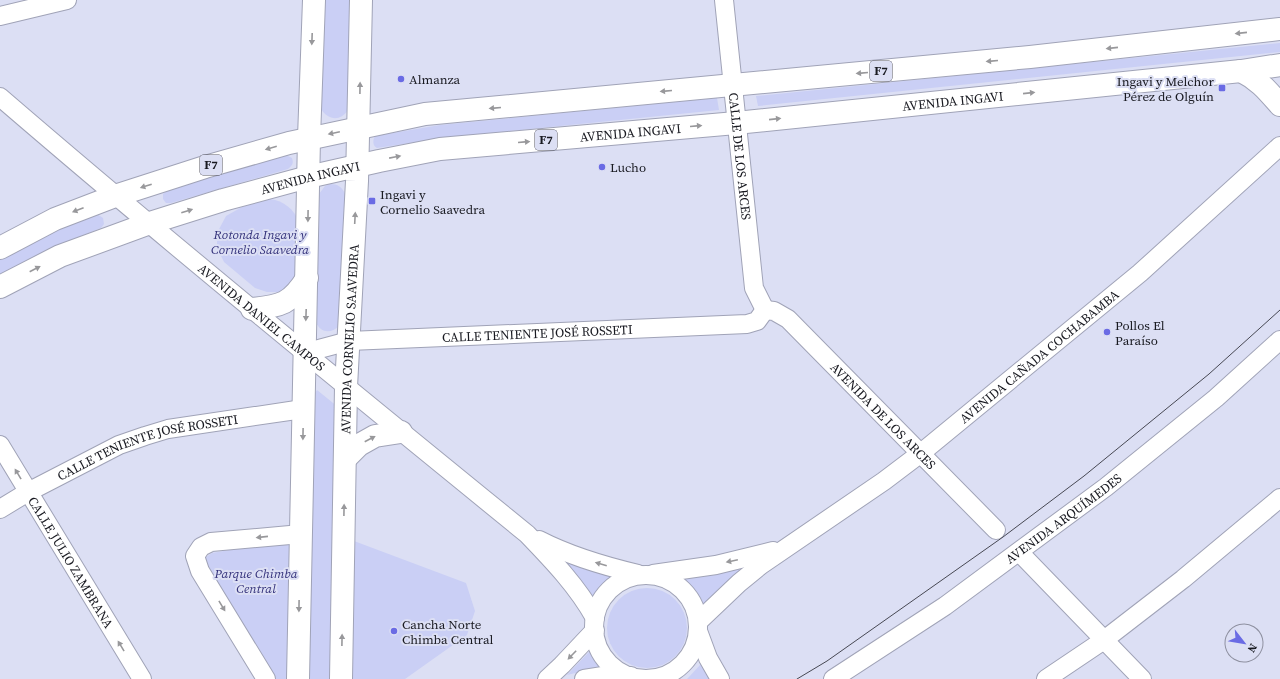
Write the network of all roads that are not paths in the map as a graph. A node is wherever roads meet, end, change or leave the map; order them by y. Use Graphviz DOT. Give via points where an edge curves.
graph roads {
  1 [pos="67,0"];
  2 [pos="314,0"];
  3 [pos="361,0"];
  4 [pos="724,0"];
  5 [pos="0,16"];
  6 [pos="1280,28"];
  7 [pos="1280,65"];
  8 [pos="1241,71"];
  9 [pos="732,85"];
  10 [pos="0,97"];
  11 [pos="1280,105"];
  12 [pos="736,123"];
  13 [pos="359,127"];
  14 [pos="309,138"];
  15 [pos="1280,146"];
  16 [pos="357,165"];
  17 [pos="308,177"];
  18 [pos="115,196"];
  19 [pos="150,223"];
  20 [pos="0,248"];
  21 [pos="307,278"];
  22 [pos="0,287"];
  23 [pos="252,309"];
  24 [pos="765,310"];
  25 [pos="1280,340"];
  26 [pos="350,341"];
  27 [pos="304,353"];
  28 [pos="346,387"];
  29 [pos="303,409"];
  30 [pos="401,432"];
  31 [pos="0,445"];
  32 [pos="921,453"];
  33 [pos="345,459"];
  34 [pos="28,492"];
  35 [pos="1280,498"];
  36 [pos="0,509"];
  37 [pos="996,530"];
  38 [pos="301,534"];
  39 [pos="527,534"];
  40 [pos="784,549"];
  41 [pos="1019,552"];
  42 [pos="643,574"];
  43 [pos="595,624"];
  44 [pos="698,626"];
  45 [pos="1104,640"];
  46 [pos="636,678"];
  47 [pos="142,679"];
  48 [pos="266,679"];
  49 [pos="298,679"];
  50 [pos="341,679"];
  51 [pos="548,679"];
  52 [pos="584,679"];
  53 [pos="720,679"];
  54 [pos="833,679"];
  55 [pos="1046,679"];
  56 [pos="1142,679"];
  1 -- 5 [label="street"];
  2 -- 14 [label="main road, one-way"];
  13 -- 3 [label="main road, AVENIDA CORNELIO SAAVEDRA, one-way"];
  4 -- 9 [label="street, CALLE DE LOS ARCES"];
  6 -- 9 [label="main road, F7, one-way" via="1030,57"];
  7 -- 8 [label="main road, AVENIDA INGAVI"];
  8 -- 11 [label="main road" via="1264,86"];
  12 -- 8 [label="main road, AVENIDA INGAVI, one-way"];
  9 -- 12 [label="street, CALLE DE LOS ARCES"];
  9 -- 13 [label="main road, F7, one-way" via="425,114"];
  10 -- 18 [label="street, AVENIDA DANIEL CAMPOS"];
  16 -- 12 [label="main road, AVENIDA INGAVI / F7, one-way" via="440,149"];
  12 -- 24 [label="street, CALLE DE LOS ARCES" via="754,288"];
  13 -- 14 [label="main road, F7, one-way"];
  13 -- 16 [label="main road, AVENIDA CORNELIO SAAVEDRA"];
  14 -- 17 [label="main road"];
  14 -- 18 [label="main road, F7, one-way" via="205,167"];
  15 -- 32 [label="street, AVENIDA CAÑADA COCHABAMBA" via="1140,273"];
  16 -- 17 [label="main road, AVENIDA INGAVI / F7"];
  26 -- 16 [label="main road, AVENIDA CORNELIO SAAVEDRA, one-way"];
  19 -- 17 [label="main road, AVENIDA INGAVI / F7, one-way" via="262,188"];
  17 -- 21 [label="main road, one-way"];
  18 -- 19 [label="street, AVENIDA DANIEL CAMPOS"];
  18 -- 20 [label="main road, F7, one-way" via="55,219"];
  22 -- 19 [label="main road, AVENIDA INGAVI / F7, one-way" via="60,256"];
  19 -- 23 [label="street, AVENIDA DANIEL CAMPOS"];
  21 -- 23 [label="main road" via="291,298 274,307"];
  21 -- 27 [label="main road, one-way"];
  23 -- 27 [label="street, AVENIDA DANIEL CAMPOS"];
  24 -- 26 [label="street, CALLE TENIENTE JOSÉ ROSSETI" via="757,321 747,324"];
  24 -- 32 [label="street, AVENIDA DE LOS ARCES" via="774,311 788,319"];
  25 -- 41 [label="street, AVENIDA ARQUÍMEDES" via="1216,398 1112,482"];
  26 -- 27 [label="street, CALLE TENIENTE JOSÉ ROSSETI"];
  26 -- 28 [label="main road, AVENIDA CORNELIO SAAVEDRA"];
  27 -- 28 [label="street, AVENIDA DANIEL CAMPOS"];
  27 -- 29 [label="main road"];
  28 -- 30 [label="street, AVENIDA DANIEL CAMPOS"];
  28 -- 33 [label="main road, AVENIDA CORNELIO SAAVEDRA"];
  29 -- 34 [label="street, CALLE TENIENTE JOSÉ ROSSETI" via="168,429 119,445"];
  29 -- 38 [label="main road, one-way"];
  33 -- 30 [label="main road, one-way" via="375,436"];
  30 -- 39 [label="street, AVENIDA DANIEL CAMPOS"];
  34 -- 31 [label="street, CALLE JULIO ZAMBRANA, one-way"];
  32 -- 37 [label="street, AVENIDA DE LOS ARCES"];
  32 -- 40 [label="street, AVENIDA CAÑADA COCHABAMBA"];
  50 -- 33 [label="main road, AVENIDA CORNELIO SAAVEDRA, one-way"];
  34 -- 36 [label="street, CALLE TENIENTE JOSÉ ROSSETI"];
  47 -- 34 [label="street, CALLE JULIO ZAMBRANA, one-way"];
  35 -- 45 [label="street" via="1183,579"];
  38 -- 48 [label="street, one-way" via="211,542 201,547 195,556 200,571"];
  38 -- 49 [label="main road, one-way"];
  42 -- 39 [label="street, AVENIDA DANIEL CAMPOS, one-way" via="571,555"];
  39 -- 43 [label="street, AVENIDA DANIEL CAMPOS" via="575,587"];
  40 -- 42 [label="street, AVENIDA CAÑADA COCHABAMBA, one-way" via="716,565"];
  40 -- 44 [label="street, AVENIDA CAÑADA COCHABAMBA" via="739,583"];
  41 -- 45 [label="street"];
  41 -- 54 [label="street, AVENIDA ARQUÍMEDES" via="945,606"];
  42 -- 43 [label="street" via="628,578 610,590 598,608"];
  42 -- 44 [label="street" via="658,576 677,585 692,604"];
  43 -- 46 [label="street" via="599,648 604,656 613,665"];
  43 -- 51 [label="street, one-way"];
  44 -- 46 [label="street" via="694,649 679,668 656,678"];
  44 -- 53 [label="street" via="708,658"];
  45 -- 55 [label="street"];
  45 -- 56 [label="street"];
  46 -- 52 [label="street" via="603,676"];
}
